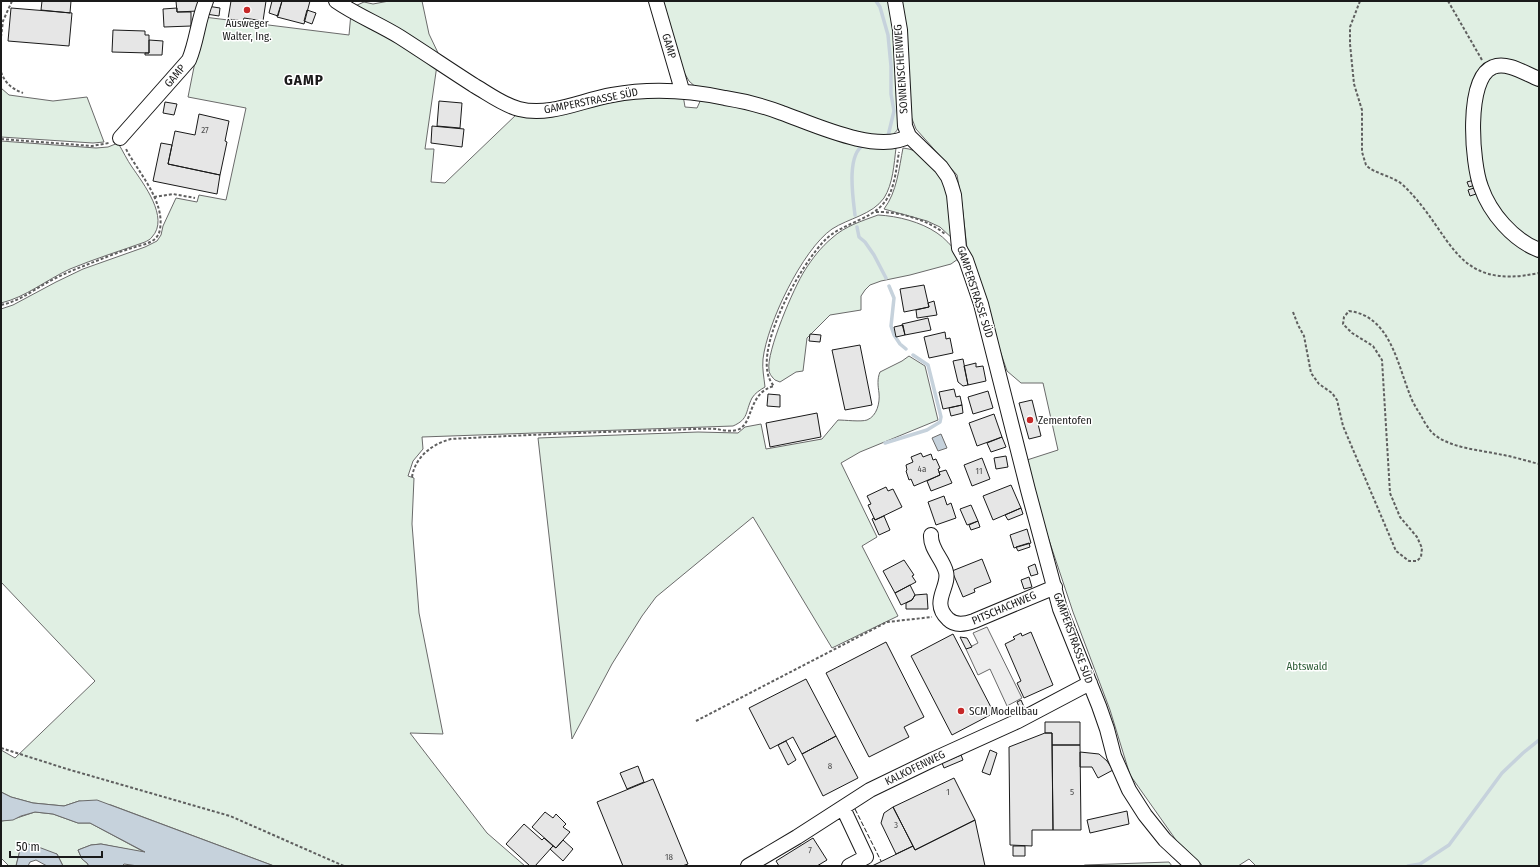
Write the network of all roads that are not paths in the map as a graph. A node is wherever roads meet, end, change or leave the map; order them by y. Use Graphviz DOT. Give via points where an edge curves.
graph roads {
  1 [pos="206,1"];
  2 [pos="336,1"];
  3 [pos="656,1"];
  4 [pos="894,1"];
  5 [pos="1539,78"];
  6 [pos="682,90"];
  7 [pos="120,138"];
  8 [pos="905,138"];
  9 [pos="1539,250"];
  10 [pos="931,535"];
  11 [pos="1054,587"];
  12 [pos="1090,683"];
  13 [pos="843,808"];
  14 [pos="748,866"];
  15 [pos="849,866"];
  16 [pos="1193,866"];
  1 -- 7 [label="street, GAMP" via="189,60"];
  2 -- 6 [label="street, GAMPERSTRASSE SÜD" via="399,36 492,97 519,109 550,110 612,94"];
  3 -- 6 [label="street, GAMP"];
  4 -- 8 [label="street, SONNENSCHEINWEG" via="900,30"];
  5 -- 9 [label="street" via="1505,66 1498,65 1488,70 1480,80 1474,123 1474,154 1481,188 1487,201 1506,227 1522,241"];
  6 -- 8 [label="street, GAMPERSTRASSE SÜD" via="754,104 844,136 877,141"];
  8 -- 11 [label="street, GAMPERSTRASSE SÜD" via="935,160 948,177 954,195 960,248 983,311"];
  10 -- 11 [label="street, PITSCHACHWEG" via="930,540 947,574 940,602 945,616 950,621 965,624"];
  11 -- 12 [label="street, GAMPERSTRASSE SÜD" via="1060,609"];
  12 -- 13 [label="street, KALKOFENWEG" via="1018,721 870,790"];
  12 -- 16 [label="street, GAMPERSTRASSE SÜD" via="1128,790 1165,840"];
  13 -- 14 [label="street, KALKOFENWEG"];
  13 -- 15 [label="street" via="866,857"];
}
